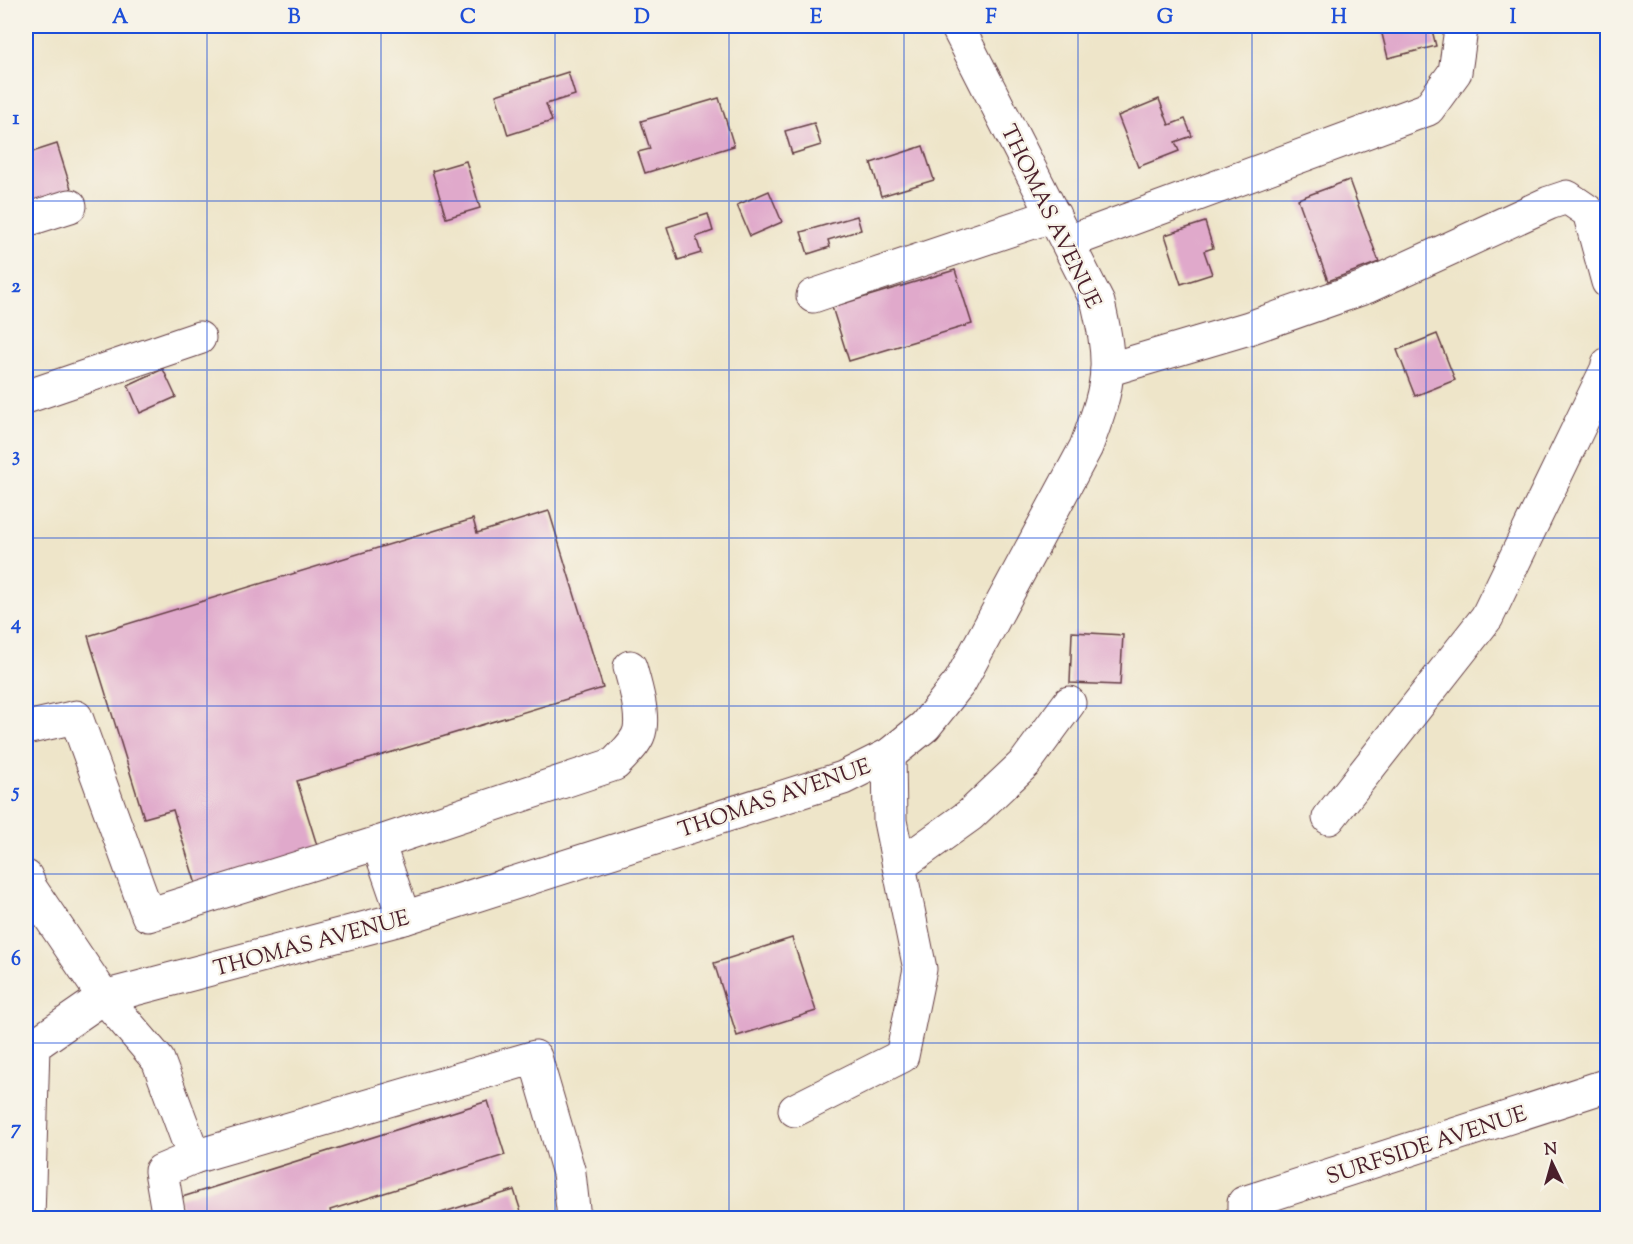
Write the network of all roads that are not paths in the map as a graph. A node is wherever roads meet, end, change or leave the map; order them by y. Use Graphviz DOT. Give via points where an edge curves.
graph roads {
  1 [pos="957,26"];
  2 [pos="1460,26"];
  3 [pos="70,206"];
  4 [pos="26,220"];
  5 [pos="1061,229"];
  6 [pos="1608,282"];
  7 [pos="813,296"];
  8 [pos="199,338"];
  9 [pos="1608,364"];
  10 [pos="1107,370"];
  11 [pos="26,397"];
  12 [pos="630,667"];
  13 [pos="1069,703"];
  14 [pos="26,728"];
  15 [pos="889,755"];
  16 [pos="1329,818"];
  17 [pos="378,843"];
  18 [pos="899,866"];
  19 [pos="26,877"];
  20 [pos="404,918"];
  21 [pos="104,997"];
  22 [pos="29,1039"];
  23 [pos="1608,1085"];
  24 [pos="795,1110"];
  25 [pos="194,1157"];
  26 [pos="1244,1211"];
  27 [pos="28,1218"];
  28 [pos="169,1218"];
  29 [pos="574,1218"];
  1 -- 5 [label="street, THOMAS AVENUE"];
  2 -- 5 [label="street" via="1455,72 1428,109"];
  3 -- 4 [label="street"];
  5 -- 7 [label="street"];
  5 -- 10 [label="street, THOMAS AVENUE" via="1098,303"];
  6 -- 10 [label="street" via="1589,212 1567,197 1366,287 1249,328"];
  8 -- 11 [label="street"];
  9 -- 16 [label="street" via="1487,617"];
  10 -- 15 [label="street, THOMAS AVENUE" via="1086,447 960,682 925,726"];
  12 -- 17 [label="street" via="640,730 615,764"];
  13 -- 18 [label="street" via="1025,764 970,815"];
  14 -- 17 [label="street" via="76,717 148,915"];
  15 -- 18 [label="street" via="890,821"];
  15 -- 20 [label="street, THOMAS AVENUE" via="843,778"];
  17 -- 20 [label="street"];
  18 -- 24 [label="street" via="920,969 902,1056"];
  19 -- 21 [label="street"];
  20 -- 21 [label="street, THOMAS AVENUE"];
  21 -- 22 [label="street, THOMAS AVENUE"];
  21 -- 25 [label="street" via="158,1060"];
  22 -- 27 [label="street"];
  23 -- 26 [label="street, SURFSIDE AVENUE"];
  25 -- 28 [label="street" via="161,1171"];
  25 -- 29 [label="street" via="535,1057 568,1173"];
}
